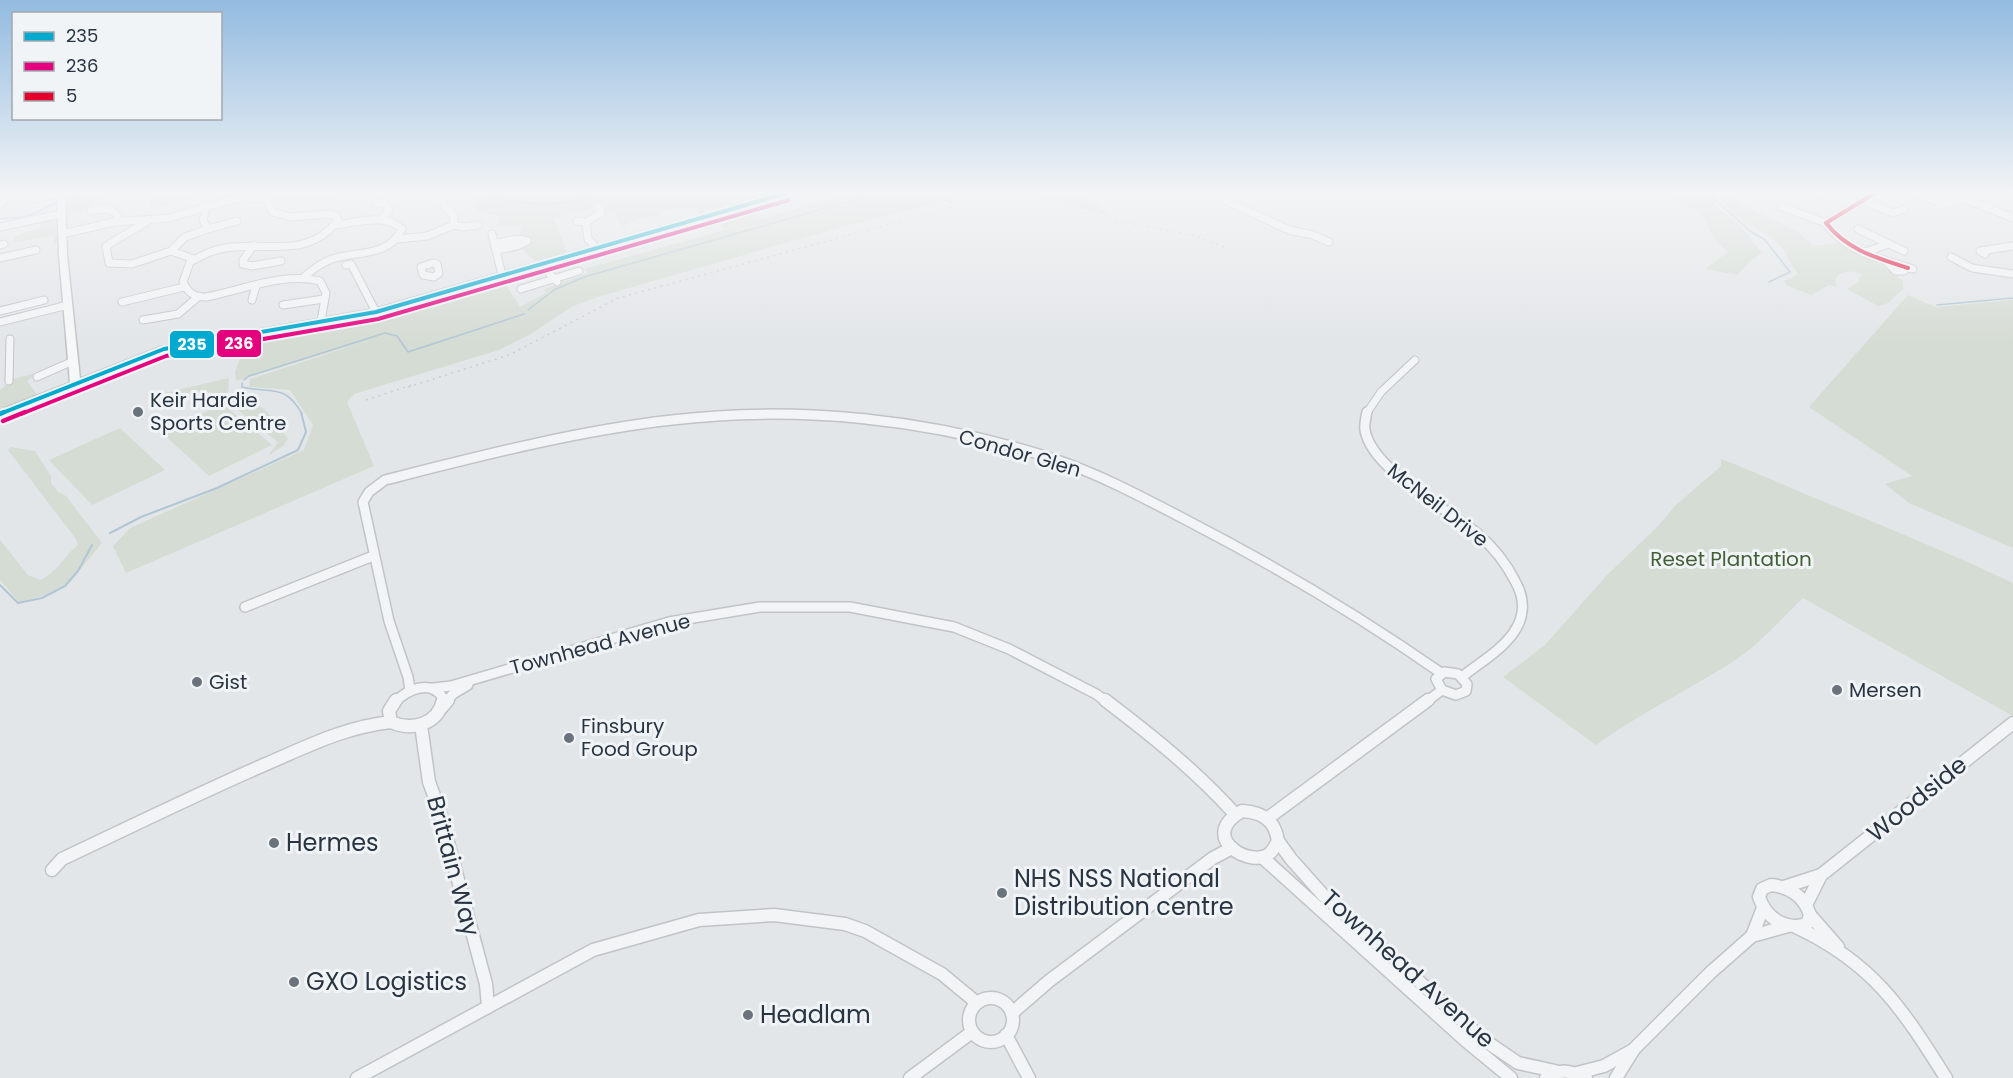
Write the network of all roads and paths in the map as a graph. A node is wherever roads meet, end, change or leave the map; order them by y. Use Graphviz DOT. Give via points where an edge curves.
graph roads {
  1 [pos="63,243"];
  2 [pos="108,243"];
  3 [pos="179,243"];
  4 [pos="307,243"];
  5 [pos="389,243"];
  6 [pos="496,243"];
  7 [pos="592,243"];
  8 [pos="613,243"];
  9 [pos="1848,243"];
  10 [pos="1889,244"];
  11 [pos="254,245"];
  12 [pos="2013,246"];
  13 [pos="597,248"];
  14 [pos="36,250"];
  15 [pos="171,251"];
  16 [pos="1904,251"];
  17 [pos="1865,252"];
  18 [pos="1985,254"];
  19 [pos="1951,256"];
  20 [pos="0,258"];
  21 [pos="194,259"];
  22 [pos="281,261"];
  23 [pos="541,264"];
  24 [pos="346,265"];
  25 [pos="1910,268"];
  26 [pos="579,271"];
  27 [pos="2013,274"];
  28 [pos="502,275"];
  29 [pos="304,277"];
  30 [pos="434,277"];
  31 [pos="555,280"];
  32 [pos="256,286"];
  33 [pos="184,287"];
  34 [pos="521,289"];
  35 [pos="441,293"];
  36 [pos="198,297"];
  37 [pos="324,299"];
  38 [pos="44,300"];
  39 [pos="252,300"];
  40 [pos="122,302"];
  41 [pos="68,305"];
  42 [pos="283,305"];
  43 [pos="0,311"];
  44 [pos="376,312"];
  45 [pos="143,320"];
  46 [pos="321,321"];
  47 [pos="0,322"];
  48 [pos="0,347"];
  49 [pos="1415,360"];
  50 [pos="73,361"];
  51 [pos="37,377"];
  52 [pos="9,381"];
  53 [pos="75,384"];
  54 [pos="0,414"];
  55 [pos="373,556"];
  56 [pos="245,607"];
  57 [pos="1441,673"];
  58 [pos="480,677"];
  59 [pos="1462,677"];
  60 [pos="434,688"];
  61 [pos="410,690"];
  62 [pos="1442,690"];
  63 [pos="442,708"];
  64 [pos="390,717"];
  65 [pos="2013,723"];
  66 [pos="421,725"];
  67 [pos="1234,813"];
  68 [pos="1268,818"];
  69 [pos="1278,841"];
  70 [pos="1232,848"];
  71 [pos="1262,857"];
  72 [pos="52,870"];
  73 [pos="1821,875"];
  74 [pos="1784,887"];
  75 [pos="1763,908"];
  76 [pos="1808,910"];
  77 [pos="1792,927"];
  78 [pos="1752,936"];
  79 [pos="1846,955"];
  80 [pos="977,1003"];
  81 [pos="488,1007"];
  82 [pos="1011,1013"];
  83 [pos="972,1032"];
  84 [pos="1006,1035"];
  85 [pos="1635,1049"];
  86 [pos="1550,1075"];
  87 [pos="1582,1076"];
  88 [pos="357,1078"];
  89 [pos="910,1078"];
  90 [pos="1029,1078"];
  91 [pos="1511,1078"];
  92 [pos="1616,1078"];
  93 [pos="1947,1078"];
  1 -- 41 [label="main road"];
  2 -- 15 [label="street" via="106,257 115,266"];
  3 -- 15 [label="street"];
  4 -- 11 [label="street" via="288,247"];
  5 -- 29 [label="street" via="330,260"];
  6 -- 28 [label="street"];
  7 -- 13 [label="street"];
  8 -- 13 [label="main road"];
  9 -- 17 [label="street"];
  10 -- 16 [label="street"];
  10 -- 17 [label="street"];
  11 -- 21 [label="street"];
  11 -- 22 [label="street" via="243,264"];
  12 -- 18 [label="street" via="1980,251"];
  13 -- 23 [label="main road"];
  14 -- 20 [label="street"];
  15 -- 21 [label="street"];
  17 -- 25 [label="street" via="1885,260 1894,270"];
  19 -- 27 [label="street" via="1972,268"];
  21 -- 33 [label="street" via="186,269"];
  23 -- 28 [label="main road"];
  23 -- 31 [label="street"];
  24 -- 44 [label="street" via="351,264"];
  26 -- 31 [label="street"];
  28 -- 35 [label="main road"];
  29 -- 32 [label="street"];
  29 -- 37 [label="street" via="322,282 326,288"];
  30 -- 35 [label="street"];
  31 -- 34 [label="street"];
  32 -- 36 [label="street"];
  32 -- 39 [label="street"];
  33 -- 36 [label="street"];
  33 -- 40 [label="street"];
  35 -- 44 [label="main road"];
  36 -- 45 [label="street" via="178,314"];
  37 -- 42 [label="street"];
  37 -- 46 [label="street"];
  38 -- 43 [label="street"];
  41 -- 47 [label="street"];
  41 -- 50 [label="main road"];
  44 -- 46 [label="main road"];
  46 -- 53 [label="main road" via="175,346"];
  48 -- 52 [label="street" via="10,342"];
  49 -- 59 [label="street, McNeil Drive" via="1387,386 1366,414 1364,430 1371,447 1392,471 1495,549 1520,585 1523,606 1519,625 1501,646"];
  50 -- 51 [label="street"];
  50 -- 53 [label="main road"];
  53 -- 54 [label="main road"];
  55 -- 56 [label="street"];
  55 -- 57 [label="street, Condor Glen" via="363,502 385,480 621,426 716,416 845,416 982,439 1099,476 1328,597"];
  55 -- 61 [label="street"];
  57 -- 59 [label="street" via="1454,672"];
  57 -- 62 [label="street" via="1436,679"];
  58 -- 60 [label="street, Townhead Avenue"];
  58 -- 63 [label="street, Townhead Avenue" via="453,694"];
  58 -- 67 [label="street, Townhead Avenue" via="669,622 760,607 850,608 954,627 1010,649 1096,694 1157,739"];
  59 -- 62 [label="street" via="1467,684 1464,693 1456,695"];
  60 -- 61 [label="street"];
  60 -- 63 [label="street" via="443,696"];
  61 -- 64 [label="street" via="397,699"];
  62 -- 68 [label="street"];
  63 -- 66 [label="street"];
  64 -- 66 [label="street" via="401,728"];
  64 -- 72 [label="street" via="319,740 227,781 62,859"];
  65 -- 73 [label="street, Woodside"];
  66 -- 81 [label="street, Brittain Way" via="429,782 486,984"];
  67 -- 68 [label="street" via="1251,811"];
  67 -- 70 [label="street" via="1228,818 1224,833"];
  68 -- 69 [label="street"];
  69 -- 71 [label="street"];
  69 -- 86 [label="street, Townhead Avenue" via="1321,892 1480,1035 1508,1058"];
  70 -- 71 [label="street" via="1246,857"];
  70 -- 82 [label="street" via="1213,858 1048,981"];
  71 -- 91 [label="street, Townhead Avenue"];
  73 -- 74 [label="street, Woodside"];
  73 -- 76 [label="street, Woodside"];
  74 -- 75 [label="street, Woodside" via="1771,885 1762,889 1759,897"];
  74 -- 76 [label="street" via="1797,894"];
  75 -- 77 [label="street" via="1774,919"];
  75 -- 78 [label="street, Woodside"];
  76 -- 77 [label="street, Woodside" via="1807,924"];
  76 -- 79 [label="street"];
  77 -- 78 [label="street, Woodside"];
  77 -- 79 [label="street"];
  78 -- 85 [label="street, Woodside"];
  79 -- 93 [label="street" via="1903,1010"];
  80 -- 81 [label="street" via="942,974 865,931 845,924 774,915 699,920 593,950"];
  80 -- 82 [label="street" via="999,999"];
  80 -- 83 [label="street" via="970,1012"];
  81 -- 88 [label="street"];
  82 -- 84 [label="street" via="1012,1025"];
  83 -- 84 [label="street" via="985,1041"];
  83 -- 89 [label="street"];
  84 -- 90 [label="street"];
  85 -- 87 [label="street, Woodside"];
  85 -- 92 [label="street, Woodside"];
  86 -- 87 [label="street, Townhead Avenue"];
}
